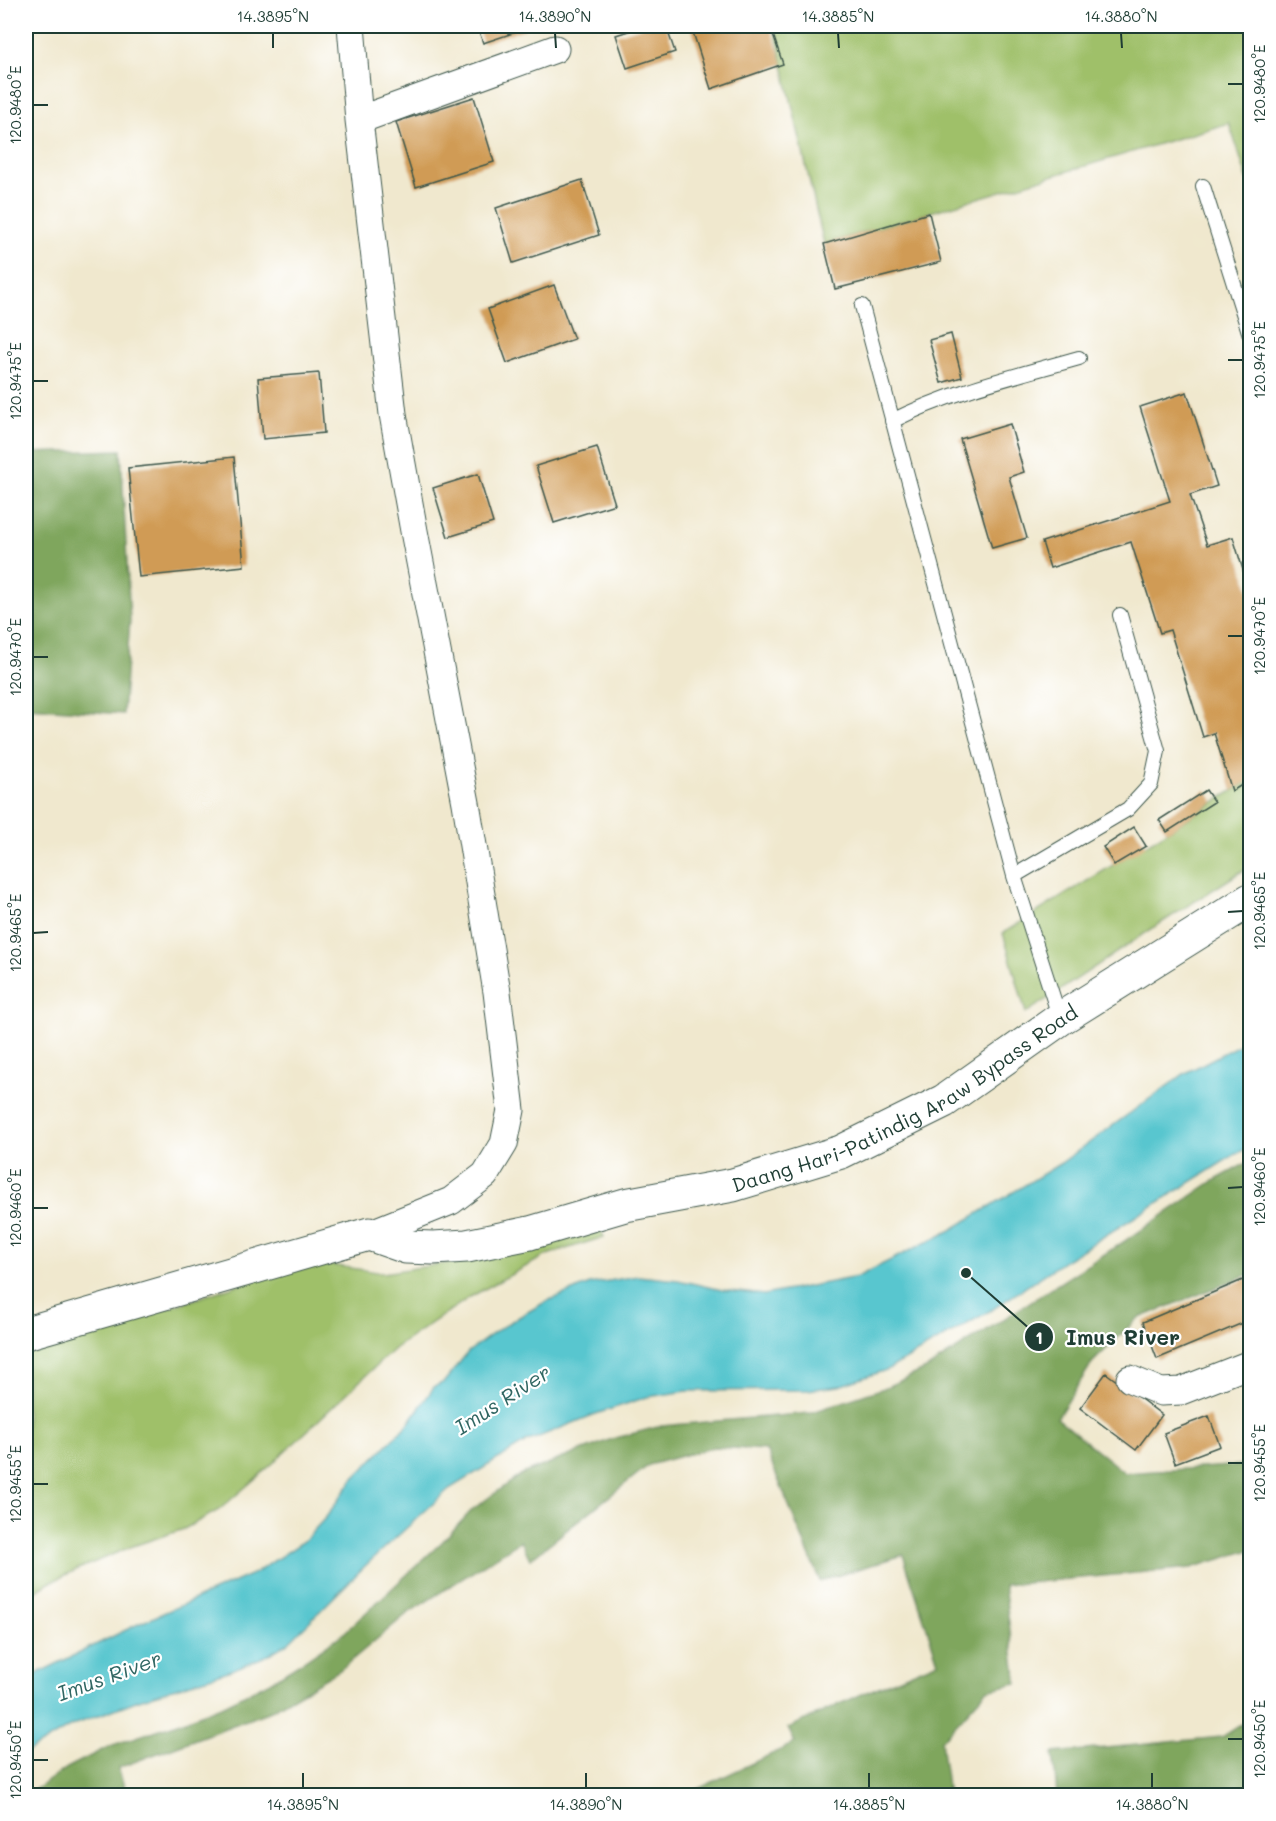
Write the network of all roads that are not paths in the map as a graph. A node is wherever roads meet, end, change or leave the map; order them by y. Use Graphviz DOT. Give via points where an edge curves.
graph roads {
  1 [pos="351,26"];
  2 [pos="555,49"];
  3 [pos="359,120"];
  4 [pos="1203,186"];
  5 [pos="862,306"];
  6 [pos="1251,335"];
  7 [pos="1079,358"];
  8 [pos="892,421"];
  9 [pos="1120,615"];
  10 [pos="1014,876"];
  11 [pos="1251,900"];
  12 [pos="1060,1019"];
  13 [pos="369,1234"];
  14 [pos="26,1333"];
  15 [pos="1251,1364"];
  16 [pos="1130,1380"];
  1 -- 3 [label="street"];
  2 -- 3 [label="street"];
  3 -- 13 [label="street" via="393,414 466,803 498,992 511,1110 504,1144 485,1175 451,1201"];
  4 -- 6 [label="lane"];
  5 -- 8 [label="lane"];
  7 -- 8 [label="lane" via="950,395"];
  8 -- 10 [label="lane"];
  9 -- 10 [label="lane" via="1158,751 1151,784 1128,809"];
  10 -- 12 [label="lane"];
  11 -- 12 [label="main road, Daang Hari-Patindig Araw Bypass Road"];
  12 -- 13 [label="main road, Daang Hari-Patindig Araw Bypass Road" via="944,1101 842,1152 733,1185 625,1205 530,1233 467,1246 406,1246"];
  13 -- 14 [label="main road"];
  15 -- 16 [label="street" via="1181,1391 1161,1392"];
}
